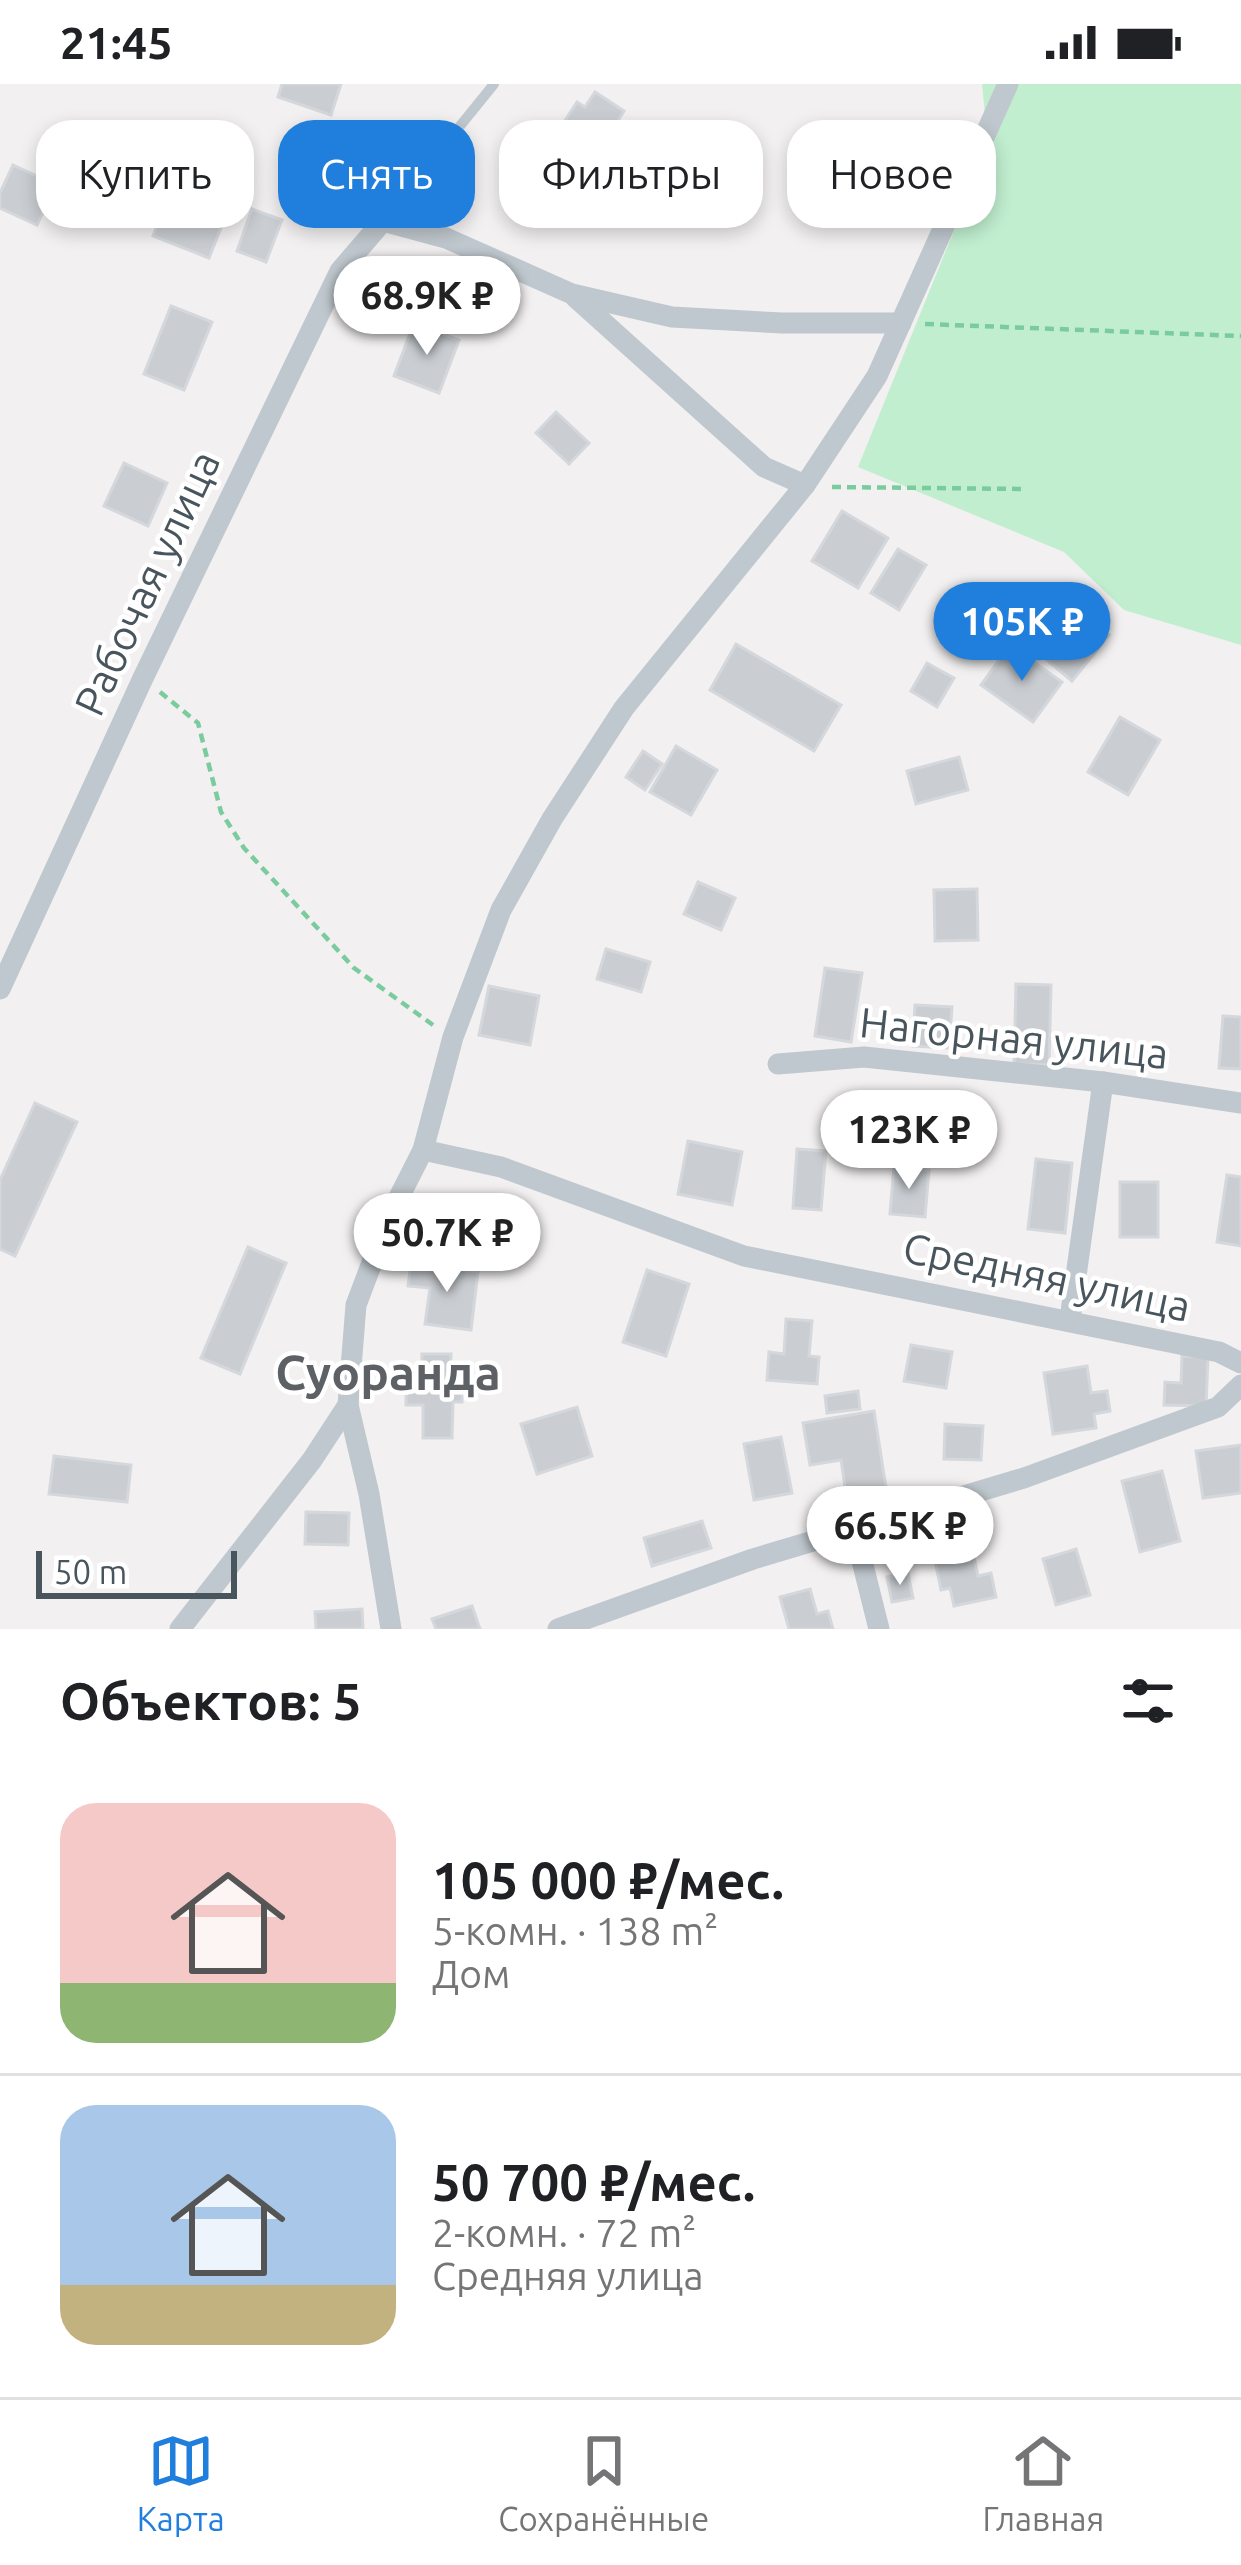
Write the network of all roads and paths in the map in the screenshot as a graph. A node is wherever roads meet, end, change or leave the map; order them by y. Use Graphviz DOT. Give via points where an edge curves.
graph roads {
  1 [pos="494,84"];
  2 [pos="1008,84"];
  3 [pos="465,120"];
  4 [pos="376,228"];
  5 [pos="408,228"];
  6 [pos="572,294"];
  7 [pos="901,323"];
  8 [pos="1241,336"];
  9 [pos="805,485"];
  10 [pos="1024,490"];
  11 [pos="143,678"];
  12 [pos="0,989"];
  13 [pos="453,1037"];
  14 [pos="778,1064"];
  15 [pos="1102,1082"];
  16 [pos="1241,1103"];
  17 [pos="423,1150"];
  18 [pos="1070,1319"];
  19 [pos="1241,1363"];
  20 [pos="1241,1385"];
  21 [pos="348,1405"];
  22 [pos="854,1529"];
  23 [pos="181,1629"];
  24 [pos="392,1629"];
  25 [pos="558,1629"];
  26 [pos="879,1629"];
  1 -- 3 [label="lane"];
  2 -- 7 [label="street"];
  4 -- 11 [label="street, Рабочая улица" via="340,272"];
  5 -- 6 [label="street"];
  6 -- 7 [label="street" via="672,317"];
  6 -- 9 [label="street" via="764,466"];
  7 -- 8 [label="path"];
  7 -- 9 [label="street" via="878,376"];
  9 -- 10 [label="path"];
  9 -- 13 [label="street" via="624,708 552,819 501,910"];
  11 -- 12 [label="street, Рабочая улица"];
  11 -- 13 [label="path" via="198,723 221,812 281,892 354,968"];
  13 -- 17 [label="street"];
  14 -- 15 [label="street, Нагорная улица" via="864,1057"];
  15 -- 16 [label="street, Нагорная улица"];
  15 -- 18 [label="street"];
  17 -- 18 [label="street, Средняя улица" via="501,1167 744,1256"];
  17 -- 21 [label="street" via="356,1305"];
  18 -- 19 [label="street, Средняя улица"];
  20 -- 22 [label="street" via="1219,1407"];
  21 -- 23 [label="street"];
  21 -- 24 [label="street"];
  22 -- 25 [label="street"];
  22 -- 26 [label="street"];
}
